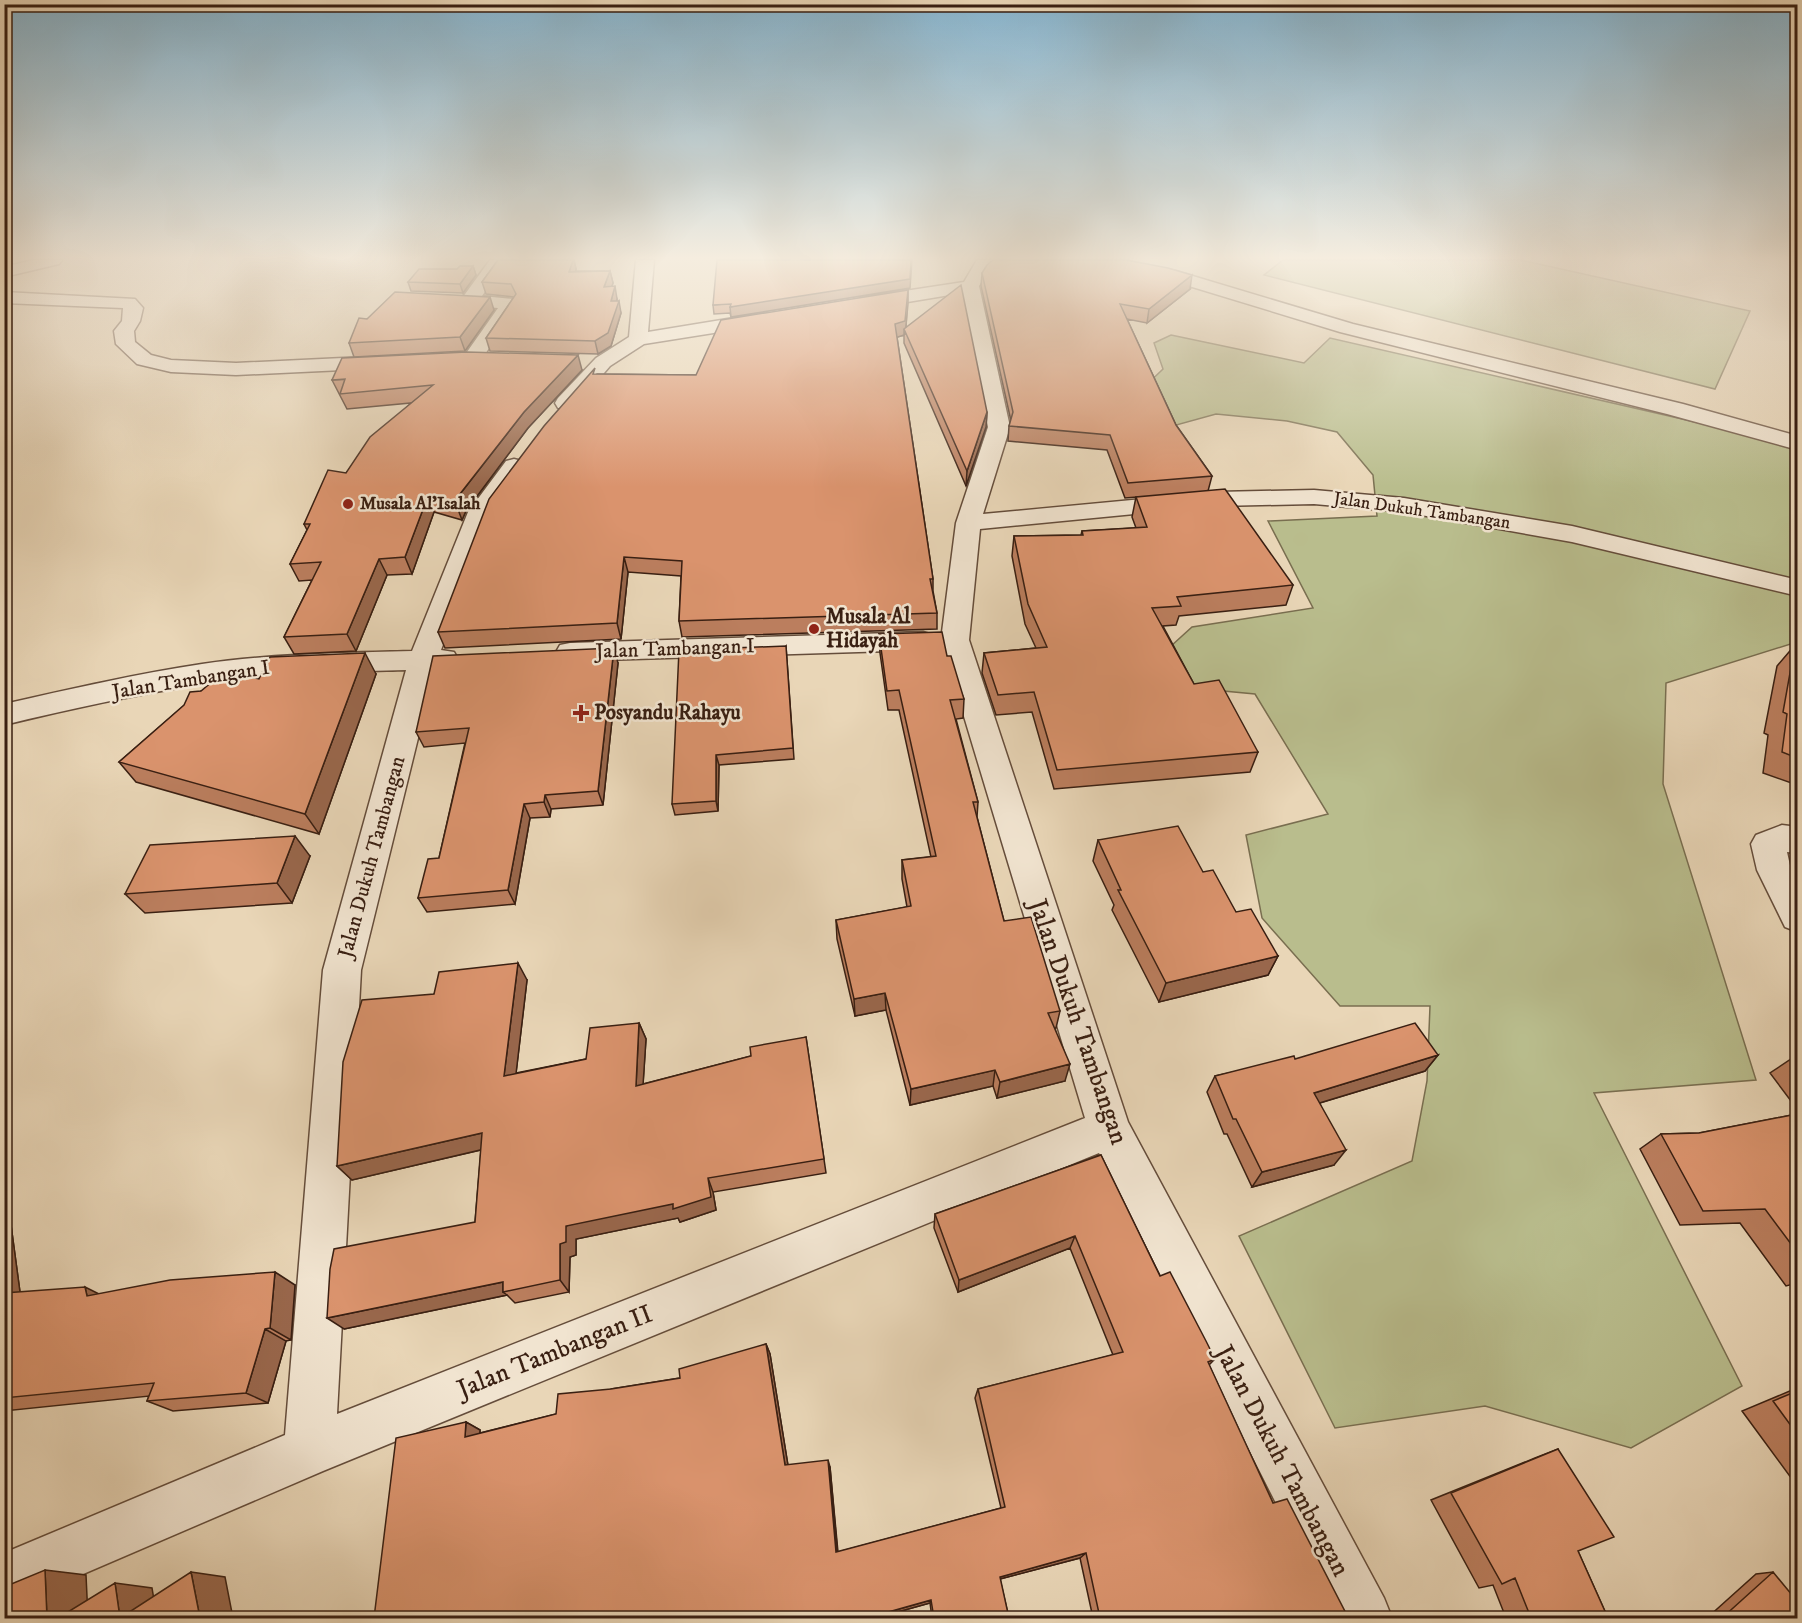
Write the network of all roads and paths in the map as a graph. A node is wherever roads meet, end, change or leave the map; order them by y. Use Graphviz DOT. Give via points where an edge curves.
graph roads {
  1 [pos="125,336"];
  2 [pos="488,336"];
  3 [pos="638,336"];
  4 [pos="658,336"];
  5 [pos="980,336"];
  6 [pos="1378,336"];
  7 [pos="638,339"];
  8 [pos="472,359"];
  9 [pos="496,359"];
  10 [pos="450,360"];
  11 [pos="406,361"];
  12 [pos="579,361"];
  13 [pos="603,362"];
  14 [pos="553,418"];
  15 [pos="1797,443"];
  16 [pos="525,451"];
  17 [pos="969,523"];
  18 [pos="1797,588"];
  19 [pos="955,640"];
  20 [pos="541,653"];
  21 [pos="470,657"];
  22 [pos="423,660"];
  23 [pos="4,716"];
  24 [pos="1797,840"];
  25 [pos="1797,917"];
  26 [pos="1109,1129"];
  27 [pos="309,1451"];
  28 [pos="4,1581"];
  29 [pos="1364,1618"];
  1 -- 11 [label="street" via="126,344 144,360 171,366 236,369"];
  2 -- 8 [label="street"];
  3 -- 7 [label="street"];
  4 -- 7 [label="street"];
  5 -- 17 [label="street, Jalan Dukuh Tambangan" via="999,427"];
  6 -- 15 [label="street"];
  7 -- 13 [label="street"];
  8 -- 9 [label="street"];
  8 -- 10 [label="street"];
  12 -- 13 [label="street"];
  13 -- 14 [label="street"];
  16 -- 22 [label="street, Jalan Dukuh Tambangan" via="480,512"];
  17 -- 18 [label="street, Jalan Dukuh Tambangan" via="1217,499 1314,497 1404,505 1572,534"];
  17 -- 19 [label="street, Jalan Dukuh Tambangan"];
  19 -- 20 [label="street, Jalan Tambangan I"];
  19 -- 26 [label="street, Jalan Dukuh Tambangan"];
  21 -- 22 [label="street, Jalan Tambangan I"];
  22 -- 23 [label="street, Jalan Tambangan I" via="318,663 203,674"];
  22 -- 27 [label="street, Jalan Dukuh Tambangan" via="342,970"];
  24 -- 25 [label="street" via="1782,838 1768,844 1774,870"];
  26 -- 27 [label="street, Jalan Tambangan II"];
  26 -- 29 [label="street, Jalan Dukuh Tambangan"];
  27 -- 28 [label="street, Jalan Tambangan II"];
}
